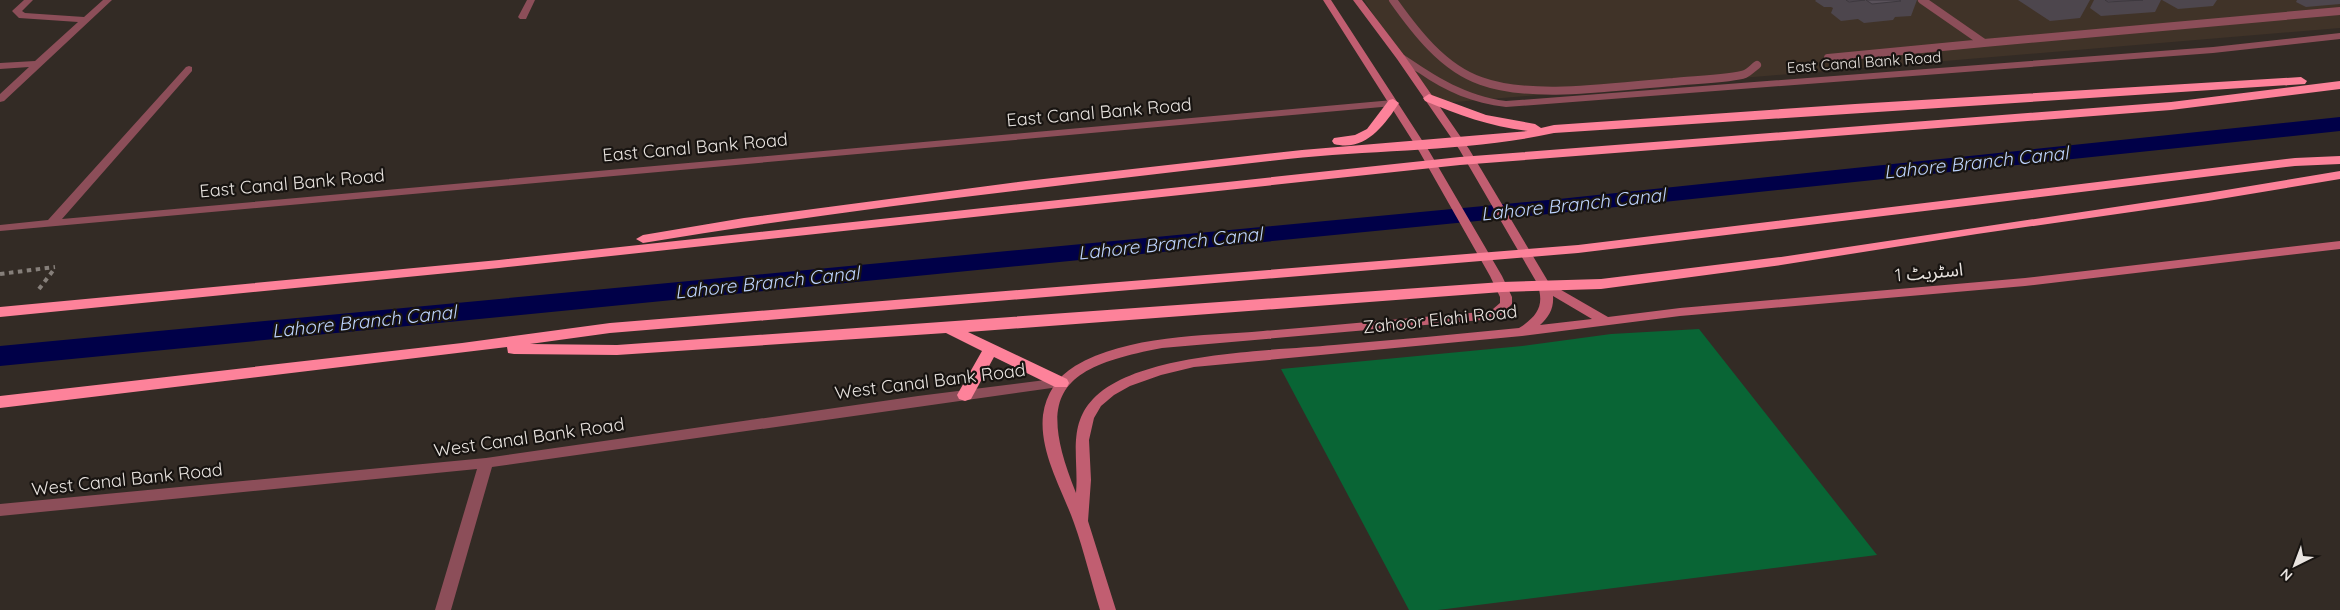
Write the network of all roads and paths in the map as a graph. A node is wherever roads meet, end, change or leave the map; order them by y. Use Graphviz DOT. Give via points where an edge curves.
graph roads {
  1 [pos="29,0"];
  2 [pos="108,0"];
  3 [pos="531,0"];
  4 [pos="1327,0"];
  5 [pos="1357,0"];
  6 [pos="1393,0"];
  7 [pos="1922,0"];
  8 [pos="2340,11"];
  9 [pos="523,18"];
  10 [pos="87,20"];
  11 [pos="2340,36"];
  12 [pos="1984,43"];
  13 [pos="1401,58"];
  14 [pos="1828,58"];
  15 [pos="39,64"];
  16 [pos="1757,65"];
  17 [pos="0,66"];
  18 [pos="189,69"];
  19 [pos="2340,78"];
  20 [pos="2340,85"];
  21 [pos="1430,98"];
  22 [pos="0,99"];
  23 [pos="1393,104"];
  24 [pos="1554,129"];
  25 [pos="1461,145"];
  26 [pos="1422,148"];
  27 [pos="1302,154"];
  28 [pos="2340,160"];
  29 [pos="2340,175"];
  30 [pos="53,222"];
  31 [pos="0,228"];
  32 [pos="2340,245"];
  33 [pos="499,264"];
  34 [pos="56,267"];
  35 [pos="0,274"];
  36 [pos="1499,282"];
  37 [pos="1545,286"];
  38 [pos="0,312"];
  39 [pos="1607,322"];
  40 [pos="948,328"];
  41 [pos="1522,332"];
  42 [pos="462,348"];
  43 [pos="991,349"];
  44 [pos="1061,384"];
  45 [pos="965,394"];
  46 [pos="0,402"];
  47 [pos="486,464"];
  48 [pos="0,510"];
  49 [pos="1081,522"];
  50 [pos="442,610"];
  51 [pos="1108,610"];
  1 -- 10 [label="street" via="17,11 22,16"];
  2 -- 10 [label="street"];
  3 -- 9 [label="street"];
  4 -- 23 [label="main road"];
  5 -- 13 [label="main road, Zahoor Elahi Road"];
  6 -- 16 [label="lane" via="1411,26 1453,64 1480,81 1509,88 1556,90 1695,80 1744,74"];
  7 -- 12 [label="lane"];
  8 -- 12 [label="lane"];
  10 -- 15 [label="street"];
  11 -- 13 [label="street, East Canal Bank Road" via="2214,50 1506,104 1456,93"];
  12 -- 14 [label="lane"];
  13 -- 21 [label="main road, Zahoor Elahi Road"];
  15 -- 17 [label="street"];
  15 -- 22 [label="street"];
  18 -- 30 [label="street"];
  19 -- 24 [label="highway"];
  20 -- 33 [label="highway" via="2171,106 1460,160"];
  21 -- 24 [label="highway" via="1492,122"];
  21 -- 25 [label="main road, Zahoor Elahi Road"];
  23 -- 26 [label="main road"];
  23 -- 27 [label="highway" via="1376,130 1367,135 1354,140 1319,143"];
  23 -- 30 [label="street, East Canal Bank Road"];
  24 -- 25 [label="highway"];
  25 -- 26 [label="highway"];
  25 -- 37 [label="main road, Zahoor Elahi Road"];
  26 -- 27 [label="highway"];
  26 -- 36 [label="main road"];
  27 -- 33 [label="highway" via="1026,185 744,222"];
  28 -- 42 [label="highway" via="2286,163 1578,249 610,328"];
  29 -- 37 [label="highway" via="1781,261 1657,278"];
  30 -- 31 [label="street, East Canal Bank Road"];
  32 -- 39 [label="main road, اسٹریٹ 1" via="2025,282 1680,312"];
  33 -- 38 [label="highway"];
  34 -- 35 [label="path"];
  36 -- 37 [label="highway"];
  36 -- 40 [label="highway"];
  36 -- 44 [label="main road" via="1506,304 1502,310 1492,314 1162,344 1119,354 1082,368"];
  37 -- 39 [label="main road"];
  37 -- 41 [label="main road, Zahoor Elahi Road" via="1548,301 1543,316"];
  39 -- 41 [label="main road, اسٹریٹ 1"];
  40 -- 42 [label="highway" via="617,350"];
  40 -- 43 [label="highway"];
  41 -- 49 [label="main road, Zahoor Elahi Road" via="1194,363 1141,374 1109,392 1087,420 1082,435 1085,476"];
  42 -- 46 [label="highway"];
  43 -- 44 [label="highway"];
  43 -- 45 [label="highway"];
  44 -- 45 [label="street, West Canal Bank Road"];
  44 -- 49 [label="main road" via="1052,404 1052,442 1060,475"];
  45 -- 47 [label="street, West Canal Bank Road"];
  47 -- 48 [label="street, West Canal Bank Road"];
  47 -- 50 [label="street"];
  49 -- 51 [label="main road"];
}
